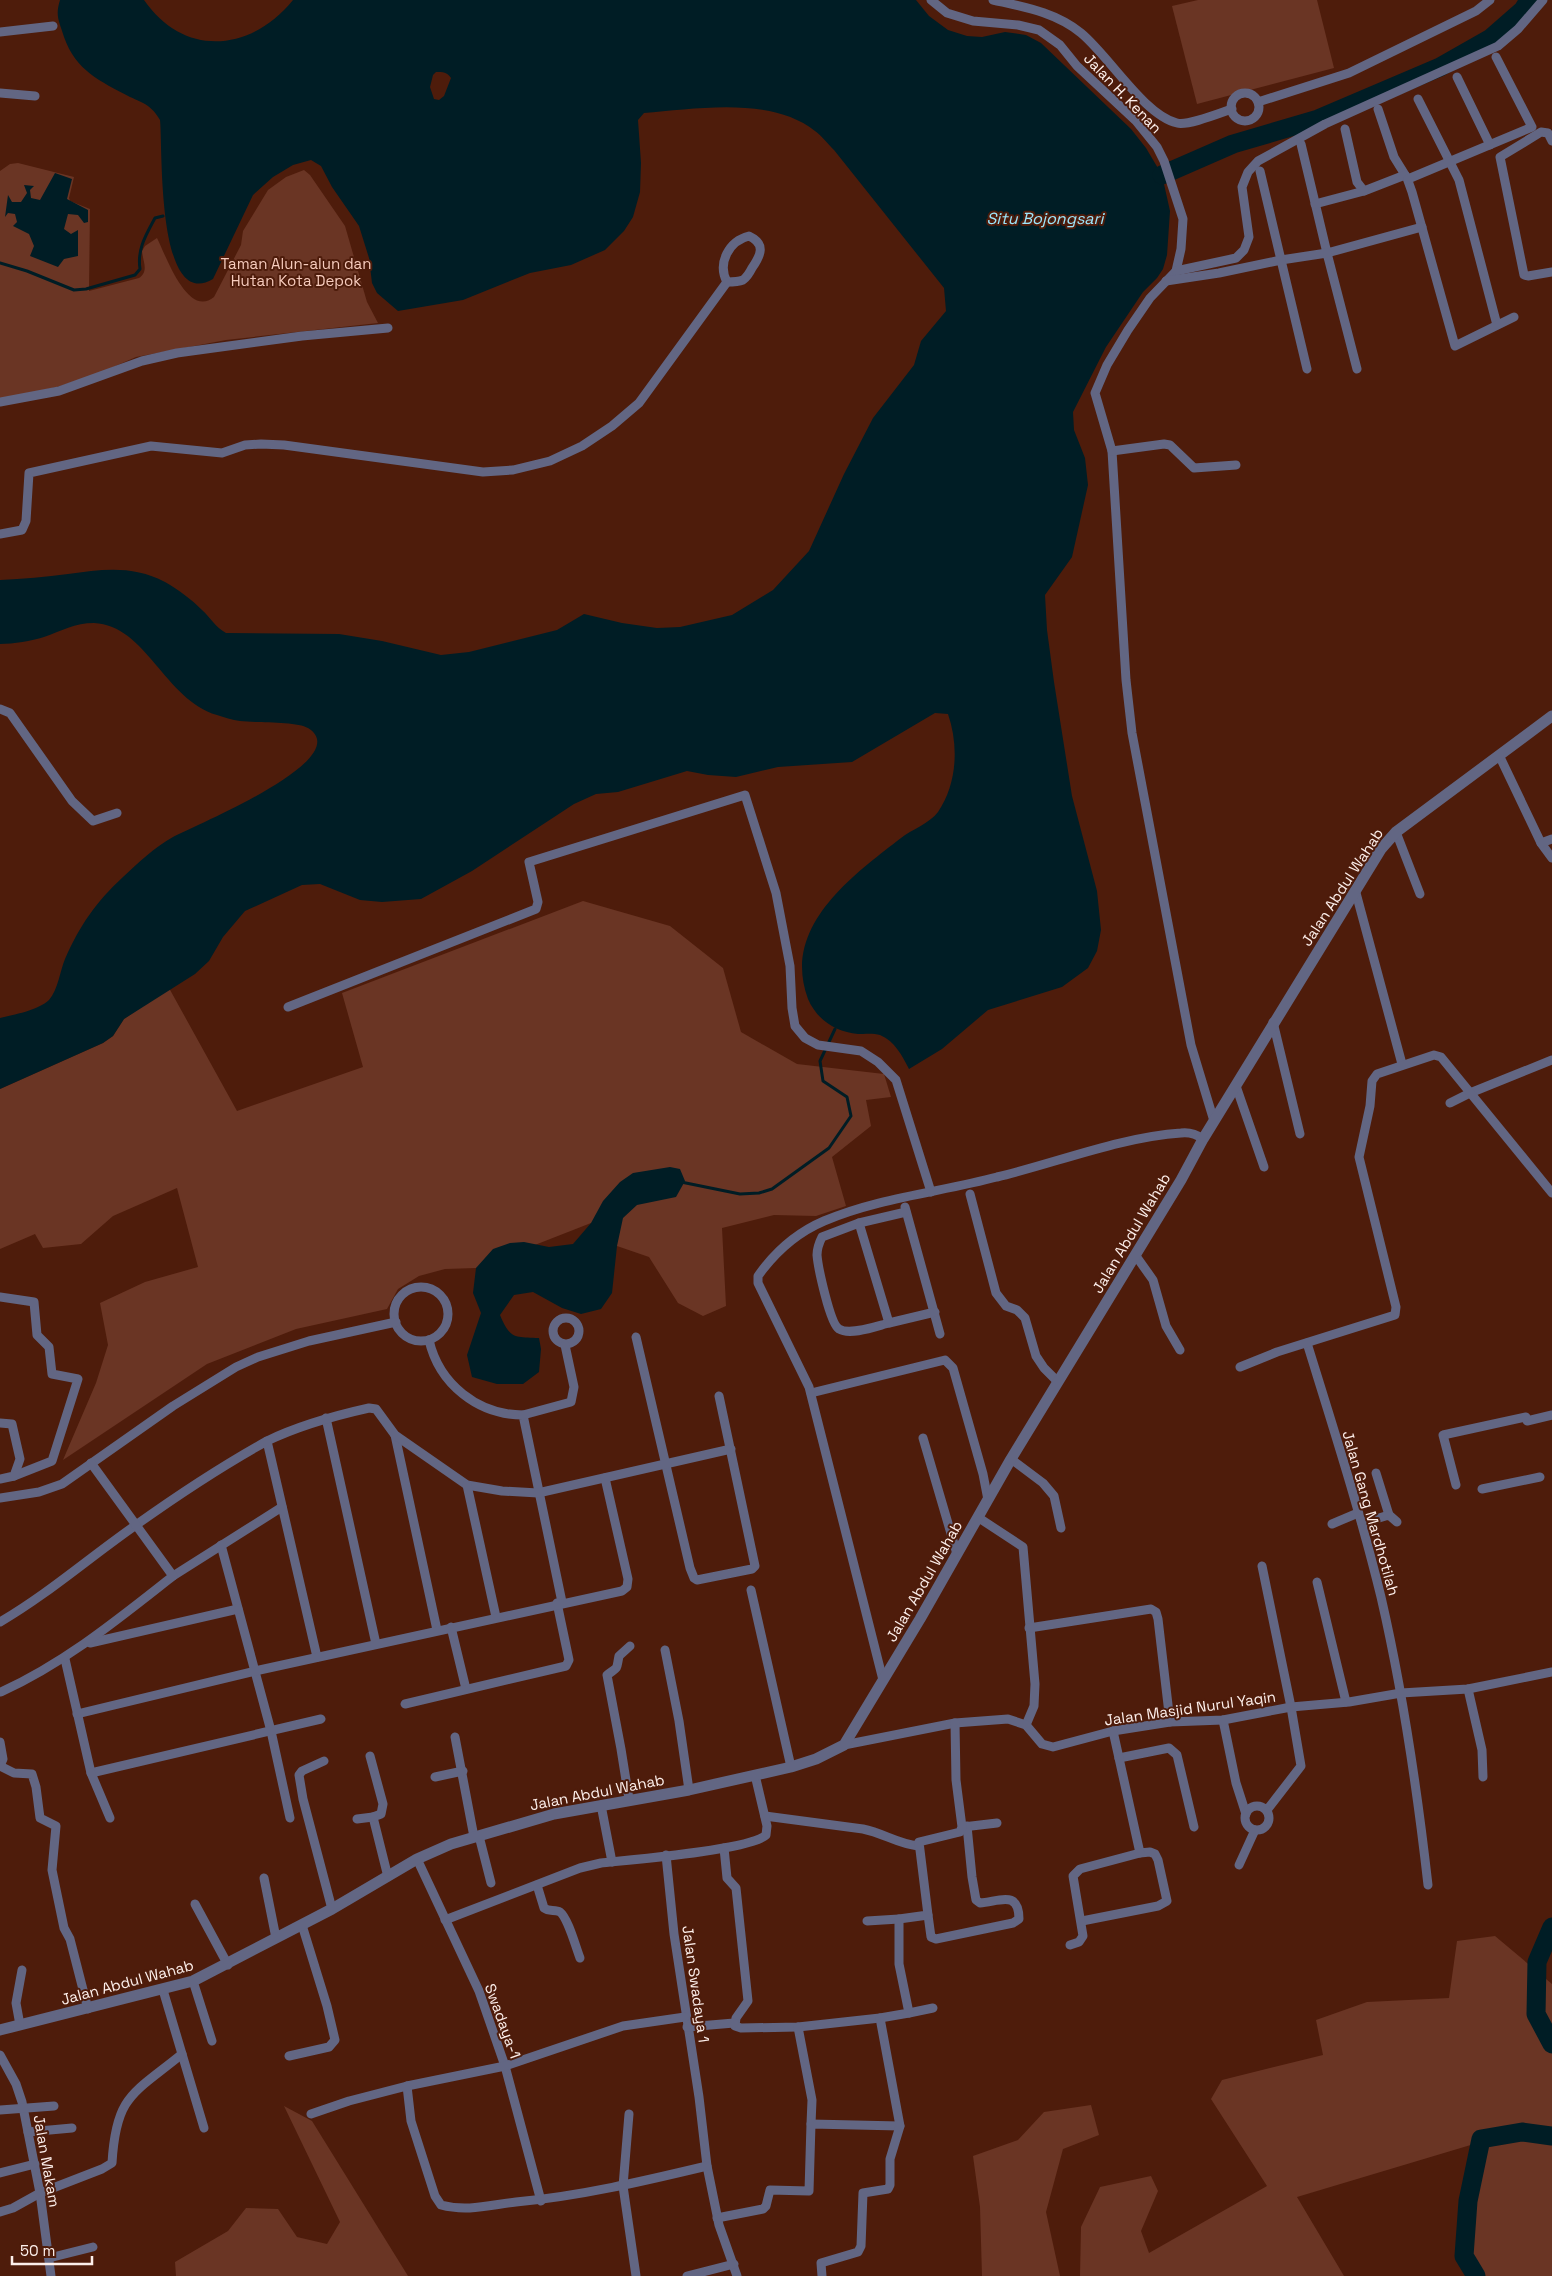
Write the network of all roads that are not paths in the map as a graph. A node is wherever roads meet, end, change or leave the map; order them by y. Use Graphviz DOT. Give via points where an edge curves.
graph roads {
  1 [pos="931,0"];
  2 [pos="993,0"];
  3 [pos="1490,0"];
  4 [pos="1543,0"];
  5 [pos="53,26"];
  6 [pos="0,32"];
  7 [pos="1496,57"];
  8 [pos="1457,77"];
  9 [pos="0,93"];
  10 [pos="35,96"];
  11 [pos="1418,99"];
  12 [pos="1258,102"];
  13 [pos="1232,109"];
  14 [pos="1378,109"];
  15 [pos="1345,129"];
  16 [pos="1552,141"];
  17 [pos="1300,144"];
  18 [pos="1490,145"];
  19 [pos="1448,161"];
  20 [pos="1260,171"];
  21 [pos="1406,177"];
  22 [pos="1364,190"];
  23 [pos="1315,204"];
  24 [pos="1422,227"];
  25 [pos="1327,253"];
  26 [pos="1281,260"];
  27 [pos="1176,270"];
  28 [pos="1552,272"];
  29 [pos="1166,281"];
  30 [pos="727,282"];
  31 [pos="1514,317"];
  32 [pos="1497,325"];
  33 [pos="388,328"];
  34 [pos="1307,369"];
  35 [pos="1356,369"];
  36 [pos="0,402"];
  37 [pos="1112,451"];
  38 [pos="1236,465"];
  39 [pos="0,534"];
  40 [pos="0,709"];
  41 [pos="1552,716"];
  42 [pos="1499,756"];
  43 [pos="118,813"];
  44 [pos="1396,832"];
  45 [pos="1552,839"];
  46 [pos="1541,843"];
  47 [pos="1552,858"];
  48 [pos="1356,893"];
  49 [pos="1420,894"];
  50 [pos="288,1007"];
  51 [pos="1273,1022"];
  52 [pos="1552,1060"];
  53 [pos="1402,1064"];
  54 [pos="1236,1086"];
  55 [pos="1470,1093"];
  56 [pos="1450,1103"];
  57 [pos="1214,1120"];
  58 [pos="1300,1134"];
  59 [pos="1203,1139"];
  60 [pos="1264,1167"];
  61 [pos="931,1192"];
  62 [pos="1552,1193"];
  63 [pos="970,1194"];
  64 [pos="902,1199"];
  65 [pos="906,1212"];
  66 [pos="859,1222"];
  67 [pos="1136,1256"];
  68 [pos="0,1297"];
  69 [pos="935,1312"];
  70 [pos="396,1322"];
  71 [pos="888,1323"];
  72 [pos="940,1334"];
  73 [pos="636,1337"];
  74 [pos="429,1340"];
  75 [pos="1307,1343"];
  76 [pos="565,1344"];
  77 [pos="1180,1350"];
  78 [pos="1240,1367"];
  79 [pos="1058,1382"];
  80 [pos="811,1393"];
  81 [pos="719,1396"];
  82 [pos="523,1415"];
  83 [pos="1552,1415"];
  84 [pos="326,1418"];
  85 [pos="0,1423"];
  86 [pos="395,1435"];
  87 [pos="923,1438"];
  88 [pos="267,1441"];
  89 [pos="730,1449"];
  90 [pos="1011,1459"];
  91 [pos="91,1463"];
  92 [pos="664,1464"];
  93 [pos="1376,1473"];
  94 [pos="14,1476"];
  95 [pos="605,1478"];
  96 [pos="1540,1478"];
  97 [pos="0,1479"];
  98 [pos="467,1485"];
  99 [pos="1456,1485"];
  100 [pos="1482,1489"];
  101 [pos="538,1493"];
  102 [pos="0,1498"];
  103 [pos="988,1500"];
  104 [pos="282,1507"];
  105 [pos="1358,1513"];
  106 [pos="1389,1515"];
  107 [pos="979,1518"];
  108 [pos="1397,1522"];
  109 [pos="1362,1523"];
  110 [pos="1332,1524"];
  111 [pos="135,1525"];
  112 [pos="1061,1528"];
  113 [pos="221,1545"];
  114 [pos="957,1554"];
  115 [pos="1262,1566"];
  116 [pos="173,1576"];
  117 [pos="1317,1582"];
  118 [pos="751,1590"];
  119 [pos="560,1603"];
  120 [pos="238,1609"];
  121 [pos="496,1617"];
  122 [pos="0,1622"];
  123 [pos="451,1627"];
  124 [pos="1029,1628"];
  125 [pos="437,1630"];
  126 [pos="88,1643"];
  127 [pos="376,1644"];
  128 [pos="630,1646"];
  129 [pos="666,1650"];
  130 [pos="317,1657"];
  131 [pos="65,1659"];
  132 [pos="255,1671"];
  133 [pos="1552,1672"];
  134 [pos="883,1680"];
  135 [pos="466,1689"];
  136 [pos="1468,1689"];
  137 [pos="1,1692"];
  138 [pos="1400,1693"];
  139 [pos="1346,1702"];
  140 [pos="405,1704"];
  141 [pos="1291,1707"];
  142 [pos="77,1714"];
  143 [pos="321,1719"];
  144 [pos="1223,1720"];
  145 [pos="1170,1722"];
  146 [pos="955,1723"];
  147 [pos="1026,1725"];
  148 [pos="1113,1731"];
  149 [pos="271,1732"];
  150 [pos="455,1737"];
  151 [pos="0,1742"];
  152 [pos="844,1745"];
  153 [pos="370,1756"];
  154 [pos="1120,1758"];
  155 [pos="324,1761"];
  156 [pos="0,1766"];
  157 [pos="791,1767"];
  158 [pos="462,1771"];
  159 [pos="91,1773"];
  160 [pos="755,1775"];
  161 [pos="1483,1777"];
  162 [pos="435,1778"];
  163 [pos="689,1790"];
  164 [pos="629,1799"];
  165 [pos="601,1805"];
  166 [pos="1267,1810"];
  167 [pos="1246,1814"];
  168 [pos="765,1816"];
  169 [pos="373,1817"];
  170 [pos="110,1818"];
  171 [pos="290,1818"];
  172 [pos="357,1819"];
  173 [pos="997,1823"];
  174 [pos="1194,1826"];
  175 [pos="965,1827"];
  176 [pos="1255,1830"];
  177 [pos="477,1837"];
  178 [pos="918,1846"];
  179 [pos="724,1848"];
  180 [pos="1140,1853"];
  181 [pos="666,1855"];
  182 [pos="417,1859"];
  183 [pos="612,1862"];
  184 [pos="1239,1865"];
  185 [pos="388,1877"];
  186 [pos="264,1878"];
  187 [pos="491,1883"];
  188 [pos="1428,1884"];
  189 [pos="537,1885"];
  190 [pos="195,1904"];
  191 [pos="332,1909"];
  192 [pos="928,1915"];
  193 [pos="444,1917"];
  194 [pos="899,1919"];
  195 [pos="867,1921"];
  196 [pos="1082,1921"];
  197 [pos="302,1925"];
  198 [pos="276,1938"];
  199 [pos="1070,1945"];
  200 [pos="580,1958"];
  201 [pos="228,1964"];
  202 [pos="22,1970"];
  203 [pos="193,1982"];
  204 [pos="163,1990"];
  205 [pos="88,2008"];
  206 [pos="933,2008"];
  207 [pos="909,2013"];
  208 [pos="685,2017"];
  209 [pos="880,2018"];
  210 [pos="734,2023"];
  211 [pos="20,2025"];
  212 [pos="687,2027"];
  213 [pos="798,2027"];
  214 [pos="0,2030"];
  215 [pos="212,2041"];
  216 [pos="182,2054"];
  217 [pos="0,2055"];
  218 [pos="289,2056"];
  219 [pos="505,2066"];
  220 [pos="407,2086"];
  221 [pos="54,2106"];
  222 [pos="24,2108"];
  223 [pos="0,2110"];
  224 [pos="311,2114"];
  225 [pos="629,2114"];
  226 [pos="811,2124"];
  227 [pos="900,2126"];
  228 [pos="72,2128"];
  229 [pos="204,2128"];
  230 [pos="28,2132"];
  231 [pos="35,2164"];
  232 [pos="707,2166"];
  233 [pos="0,2173"];
  234 [pos="623,2186"];
  235 [pos="40,2193"];
  236 [pos="541,2201"];
  237 [pos="0,2212"];
  238 [pos="717,2218"];
  239 [pos="93,2248"];
  240 [pos="48,2258"];
  241 [pos="734,2264"];
  242 [pos="51,2276"];
  243 [pos="636,2276"];
  244 [pos="687,2276"];
  245 [pos="738,2276"];
  246 [pos="822,2276"];
  1 -- 27 [label="street, Jalan H. Kenan" via="947,13 972,21 1039,30 1060,45 1077,66 1136,121 1157,147 1177,196 1183,220"];
  2 -- 13 [label="street" via="1057,17 1081,34 1165,119 1180,124"];
  3 -- 12 [label="street" via="1476,12 1348,73"];
  4 -- 27 [label="street" via="1498,46 1325,124 1258,161 1248,172 1242,187 1249,237 1244,250 1236,258"];
  5 -- 6 [label="street"];
  7 -- 18 [label="street" via="1532,127"];
  8 -- 18 [label="street"];
  9 -- 10 [label="street"];
  11 -- 19 [label="street"];
  12 -- 13 [label="street" via="1250,94 1241,94 1234,99"];
  12 -- 13 [label="street" via="1258,113 1247,120 1239,119"];
  14 -- 21 [label="street" via="1394,157"];
  15 -- 22 [label="street" via="1357,182"];
  16 -- 28 [label="street" via="1549,134 1541,132 1500,157 1524,275"];
  17 -- 23 [label="street"];
  18 -- 19 [label="street"];
  19 -- 21 [label="street"];
  19 -- 32 [label="street" via="1459,180"];
  20 -- 26 [label="street"];
  21 -- 22 [label="street"];
  21 -- 24 [label="street"];
  22 -- 23 [label="street"];
  23 -- 25 [label="street"];
  24 -- 25 [label="street"];
  24 -- 32 [label="street" via="1456,346"];
  25 -- 26 [label="street"];
  25 -- 35 [label="street"];
  26 -- 29 [label="street"];
  26 -- 34 [label="street"];
  27 -- 29 [label="street"];
  29 -- 37 [label="street" via="1128,330 1095,393"];
  30 -- 30 [label="street" via="722,262 739,239 749,236 756,239 760,256 745,279"];
  30 -- 39 [label="street" via="639,403 590,441 550,461 513,470 483,472 284,445 245,445 222,453 151,446 29,472 26,521 22,530"];
  31 -- 32 [label="street"];
  33 -- 36 [label="street" via="302,336 176,354 136,363 59,391"];
  37 -- 38 [label="street" via="1164,444 1170,445 1194,468"];
  37 -- 57 [label="street" via="1130,718 1191,1044"];
  40 -- 43 [label="street" via="10,713 72,801 93,821"];
  41 -- 42 [label="street, Jalan Abdul Wahab"];
  42 -- 44 [label="street, Jalan Abdul Wahab"];
  42 -- 46 [label="street"];
  44 -- 48 [label="street, Jalan Abdul Wahab" via="1381,849"];
  44 -- 49 [label="street"];
  45 -- 46 [label="street"];
  46 -- 47 [label="street"];
  48 -- 51 [label="street, Jalan Abdul Wahab"];
  48 -- 53 [label="street"];
  50 -- 61 [label="street" via="536,909 538,902 529,862 745,795 776,892 790,966 795,1026 805,1038 818,1045 861,1051 896,1080"];
  51 -- 54 [label="street, Jalan Abdul Wahab"];
  51 -- 58 [label="street"];
  52 -- 55 [label="street"];
  53 -- 55 [label="street" via="1438,1056"];
  53 -- 75 [label="street" via="1377,1074 1372,1081 1370,1106 1359,1150 1360,1167 1396,1307 1395,1315"];
  54 -- 57 [label="street, Jalan Abdul Wahab"];
  54 -- 60 [label="street"];
  55 -- 56 [label="street"];
  55 -- 62 [label="street"];
  57 -- 59 [label="street, Jalan Abdul Wahab"];
  59 -- 61 [label="street" via="1182,1132 1142,1138"];
  59 -- 67 [label="street, Jalan Abdul Wahab"];
  61 -- 64 [label="street"];
  63 -- 79 [label="street" via="996,1293 1006,1306 1025,1318 1036,1356"];
  64 -- 65 [label="street"];
  64 -- 80 [label="street" via="857,1208 822,1222 775,1253 758,1276 758,1283"];
  65 -- 66 [label="street"];
  65 -- 69 [label="street"];
  66 -- 71 [label="street"];
  66 -- 71 [label="street" via="822,1237 818,1244 817,1255 830,1310 835,1326 844,1331"];
  67 -- 77 [label="street" via="1152,1280 1166,1326"];
  67 -- 79 [label="street, Jalan Abdul Wahab"];
  68 -- 94 [label="street" via="34,1302 37,1336 49,1346 52,1374 78,1379 52,1461"];
  69 -- 71 [label="street"];
  69 -- 72 [label="street"];
  70 -- 74 [label="street" via="409,1338"];
  70 -- 74 [label="street" via="396,1305 406,1292 417,1287 428,1288 446,1302 448,1314 446,1325"];
  70 -- 91 [label="street" via="309,1342 236,1367"];
  73 -- 92 [label="street"];
  74 -- 82 [label="street" via="448,1379 472,1402 494,1411"];
  75 -- 78 [label="street"];
  75 -- 105 [label="street, Jalan Gang Mardhotilah"];
  76 -- 82 [label="street" via="574,1387 571,1402"];
  79 -- 90 [label="street, Jalan Abdul Wahab"];
  80 -- 103 [label="street" via="945,1360 953,1368"];
  80 -- 134 [label="street"];
  81 -- 89 [label="street"];
  82 -- 101 [label="street"];
  83 -- 99 [label="street" via="1444,1435"];
  84 -- 86 [label="street" via="376,1409"];
  84 -- 88 [label="street" via="296,1427"];
  84 -- 127 [label="street"];
  85 -- 94 [label="street" via="12,1424 20,1460"];
  86 -- 98 [label="street"];
  86 -- 125 [label="street"];
  87 -- 114 [label="street"];
  88 -- 104 [label="street"];
  88 -- 111 [label="street"];
  89 -- 92 [label="street"];
  89 -- 92 [label="street" via="755,1562 752,1569 694,1578"];
  90 -- 103 [label="street, Jalan Abdul Wahab"];
  90 -- 112 [label="street" via="1043,1483 1054,1496"];
  91 -- 102 [label="street" via="62,1484 32,1494"];
  91 -- 111 [label="street"];
  92 -- 95 [label="street"];
  93 -- 106 [label="street"];
  94 -- 97 [label="street"];
  95 -- 101 [label="street"];
  95 -- 119 [label="street" via="628,1579 627,1587 622,1591"];
  96 -- 100 [label="street"];
  98 -- 101 [label="street"];
  98 -- 121 [label="street"];
  101 -- 119 [label="street"];
  103 -- 107 [label="street, Jalan Abdul Wahab"];
  104 -- 113 [label="street"];
  104 -- 130 [label="street"];
  105 -- 109 [label="street, Jalan Gang Mardhotilah"];
  105 -- 110 [label="street"];
  106 -- 108 [label="street"];
  106 -- 109 [label="street"];
  107 -- 114 [label="street, Jalan Abdul Wahab"];
  107 -- 124 [label="street" via="1023,1547"];
  109 -- 138 [label="street, Jalan Gang Mardhotilah"];
  111 -- 116 [label="street"];
  111 -- 122 [label="street" via="33,1602"];
  113 -- 116 [label="street"];
  113 -- 120 [label="street"];
  114 -- 134 [label="street, Jalan Abdul Wahab"];
  115 -- 141 [label="street"];
  116 -- 126 [label="street"];
  117 -- 139 [label="street"];
  118 -- 157 [label="street"];
  119 -- 121 [label="street"];
  119 -- 135 [label="street" via="569,1660 566,1666"];
  120 -- 126 [label="street"];
  120 -- 132 [label="street"];
  121 -- 123 [label="street"];
  123 -- 125 [label="street"];
  123 -- 135 [label="street"];
  124 -- 145 [label="street" via="1151,1609 1156,1612"];
  124 -- 147 [label="street" via="1035,1684 1034,1706"];
  125 -- 127 [label="street"];
  126 -- 131 [label="street"];
  127 -- 130 [label="street"];
  128 -- 164 [label="street" via="619,1656 616,1670 606,1675"];
  129 -- 163 [label="street"];
  130 -- 132 [label="street"];
  131 -- 137 [label="street"];
  131 -- 142 [label="street"];
  132 -- 142 [label="street"];
  132 -- 149 [label="street"];
  133 -- 136 [label="street, Jalan Masjid Nurul Yaqin"];
  134 -- 152 [label="street, Jalan Abdul Wahab"];
  135 -- 140 [label="street"];
  136 -- 138 [label="street, Jalan Masjid Nurul Yaqin"];
  136 -- 161 [label="street" via="1482,1750"];
  138 -- 139 [label="street, Jalan Masjid Nurul Yaqin"];
  138 -- 188 [label="street, Jalan Gang Mardhotilah" via="1418,1792"];
  139 -- 141 [label="street, Jalan Masjid Nurul Yaqin"];
  141 -- 144 [label="street, Jalan Masjid Nurul Yaqin"];
  141 -- 166 [label="street" via="1301,1766"];
  142 -- 159 [label="street"];
  143 -- 149 [label="street"];
  144 -- 145 [label="street, Jalan Masjid Nurul Yaqin"];
  144 -- 167 [label="street"];
  145 -- 148 [label="street, Jalan Masjid Nurul Yaqin"];
  146 -- 147 [label="street" via="1008,1719"];
  146 -- 152 [label="street"];
  146 -- 175 [label="street" via="956,1780"];
  147 -- 148 [label="street, Jalan Masjid Nurul Yaqin" via="1042,1744 1053,1746"];
  148 -- 154 [label="street"];
  149 -- 159 [label="street"];
  149 -- 171 [label="street"];
  150 -- 158 [label="street"];
  151 -- 156 [label="street" via="3,1759"];
  152 -- 157 [label="street, Jalan Abdul Wahab"];
  153 -- 169 [label="street" via="383,1804 381,1814"];
  154 -- 174 [label="street" via="1169,1748 1174,1750 1178,1755"];
  154 -- 180 [label="street"];
  155 -- 191 [label="street" via="299,1775"];
  156 -- 205 [label="street" via="14,1773 32,1774 40,1818 56,1826 52,1870 64,1928 70,1939"];
  157 -- 160 [label="street, Jalan Abdul Wahab"];
  158 -- 162 [label="street"];
  158 -- 177 [label="street"];
  159 -- 170 [label="street"];
  160 -- 163 [label="street, Jalan Abdul Wahab"];
  160 -- 168 [label="street"];
  163 -- 164 [label="street, Jalan Abdul Wahab"];
  164 -- 165 [label="street, Jalan Abdul Wahab"];
  165 -- 177 [label="street, Jalan Abdul Wahab" via="554,1814"];
  165 -- 183 [label="street"];
  166 -- 167 [label="street" via="1255,1806"];
  166 -- 176 [label="street" via="1270,1818 1267,1826"];
  167 -- 176 [label="street" via="1247,1824"];
  168 -- 178 [label="street" via="863,1829 894,1842"];
  168 -- 179 [label="street" via="767,1830 763,1838"];
  169 -- 172 [label="street"];
  169 -- 185 [label="street"];
  173 -- 175 [label="street"];
  175 -- 178 [label="street" via="960,1832 922,1841"];
  175 -- 192 [label="street" via="976,1900 980,1903 1006,1898 1012,1900 1019,1919 1013,1923 933,1938"];
  176 -- 184 [label="street"];
  177 -- 182 [label="street, Jalan Abdul Wahab"];
  177 -- 187 [label="street"];
  178 -- 192 [label="street"];
  179 -- 181 [label="street"];
  179 -- 210 [label="street" via="727,1878 736,1888 748,2001"];
  180 -- 196 [label="street" via="1075,1872 1073,1876"];
  180 -- 196 [label="street" via="1155,1854 1166,1901 1158,1906"];
  181 -- 183 [label="street"];
  181 -- 208 [label="street, Jalan Swadaya 1"];
  182 -- 185 [label="street, Jalan Abdul Wahab"];
  182 -- 193 [label="street, Swadaya-1"];
  183 -- 189 [label="street" via="580,1868"];
  185 -- 191 [label="street, Jalan Abdul Wahab"];
  186 -- 198 [label="street"];
  189 -- 193 [label="street"];
  189 -- 200 [label="street" via="544,1908 560,1912 563,1916"];
  190 -- 201 [label="street"];
  191 -- 197 [label="street, Jalan Abdul Wahab"];
  192 -- 194 [label="street"];
  193 -- 219 [label="street, Swadaya-1" via="479,1990"];
  194 -- 195 [label="street"];
  194 -- 207 [label="street" via="901,1978"];
  196 -- 199 [label="street" via="1084,1936"];
  197 -- 198 [label="street, Jalan Abdul Wahab"];
  197 -- 218 [label="street" via="335,2040 329,2047"];
  198 -- 201 [label="street, Jalan Abdul Wahab"];
  201 -- 203 [label="street, Jalan Abdul Wahab"];
  202 -- 211 [label="street" via="16,2003"];
  203 -- 204 [label="street, Jalan Abdul Wahab"];
  203 -- 215 [label="street"];
  204 -- 205 [label="street, Jalan Abdul Wahab"];
  204 -- 216 [label="street"];
  205 -- 211 [label="street, Jalan Abdul Wahab"];
  206 -- 207 [label="street"];
  207 -- 209 [label="street"];
  208 -- 212 [label="street, Jalan Swadaya 1"];
  208 -- 219 [label="street" via="623,2026"];
  209 -- 213 [label="street"];
  209 -- 227 [label="street"];
  210 -- 212 [label="street"];
  210 -- 213 [label="street" via="741,2028"];
  211 -- 214 [label="street, Jalan Abdul Wahab"];
  212 -- 232 [label="street, Jalan Swadaya 1"];
  213 -- 226 [label="street" via="812,2100"];
  216 -- 229 [label="street"];
  216 -- 235 [label="street" via="125,2103 116,2126 110,2166"];
  217 -- 222 [label="street, Jalan Makam" via="16,2084"];
  219 -- 220 [label="street"];
  219 -- 236 [label="street, Swadaya-1"];
  220 -- 224 [label="street"];
  220 -- 236 [label="street" via="411,2121 435,2196 441,2205 473,2209"];
  221 -- 222 [label="street"];
  222 -- 223 [label="street"];
  222 -- 230 [label="street, Jalan Makam"];
  225 -- 234 [label="street"];
  226 -- 227 [label="street"];
  226 -- 238 [label="street" via="809,2191 770,2190 763,2209"];
  227 -- 246 [label="street" via="890,2159 888,2189 868,2191 862,2196 861,2246 858,2252 821,2263"];
  228 -- 230 [label="street"];
  230 -- 231 [label="street, Jalan Makam"];
  231 -- 233 [label="street"];
  231 -- 235 [label="street, Jalan Makam"];
  232 -- 234 [label="street"];
  232 -- 238 [label="street, Jalan Swadaya 1"];
  234 -- 236 [label="street"];
  234 -- 243 [label="street"];
  235 -- 237 [label="street"];
  235 -- 240 [label="street, Jalan Makam"];
  238 -- 241 [label="street, Jalan Swadaya 1"];
  239 -- 240 [label="street"];
  240 -- 242 [label="street, Jalan Makam"];
  241 -- 244 [label="street"];
  241 -- 245 [label="street, Jalan Swadaya 1"];
}
